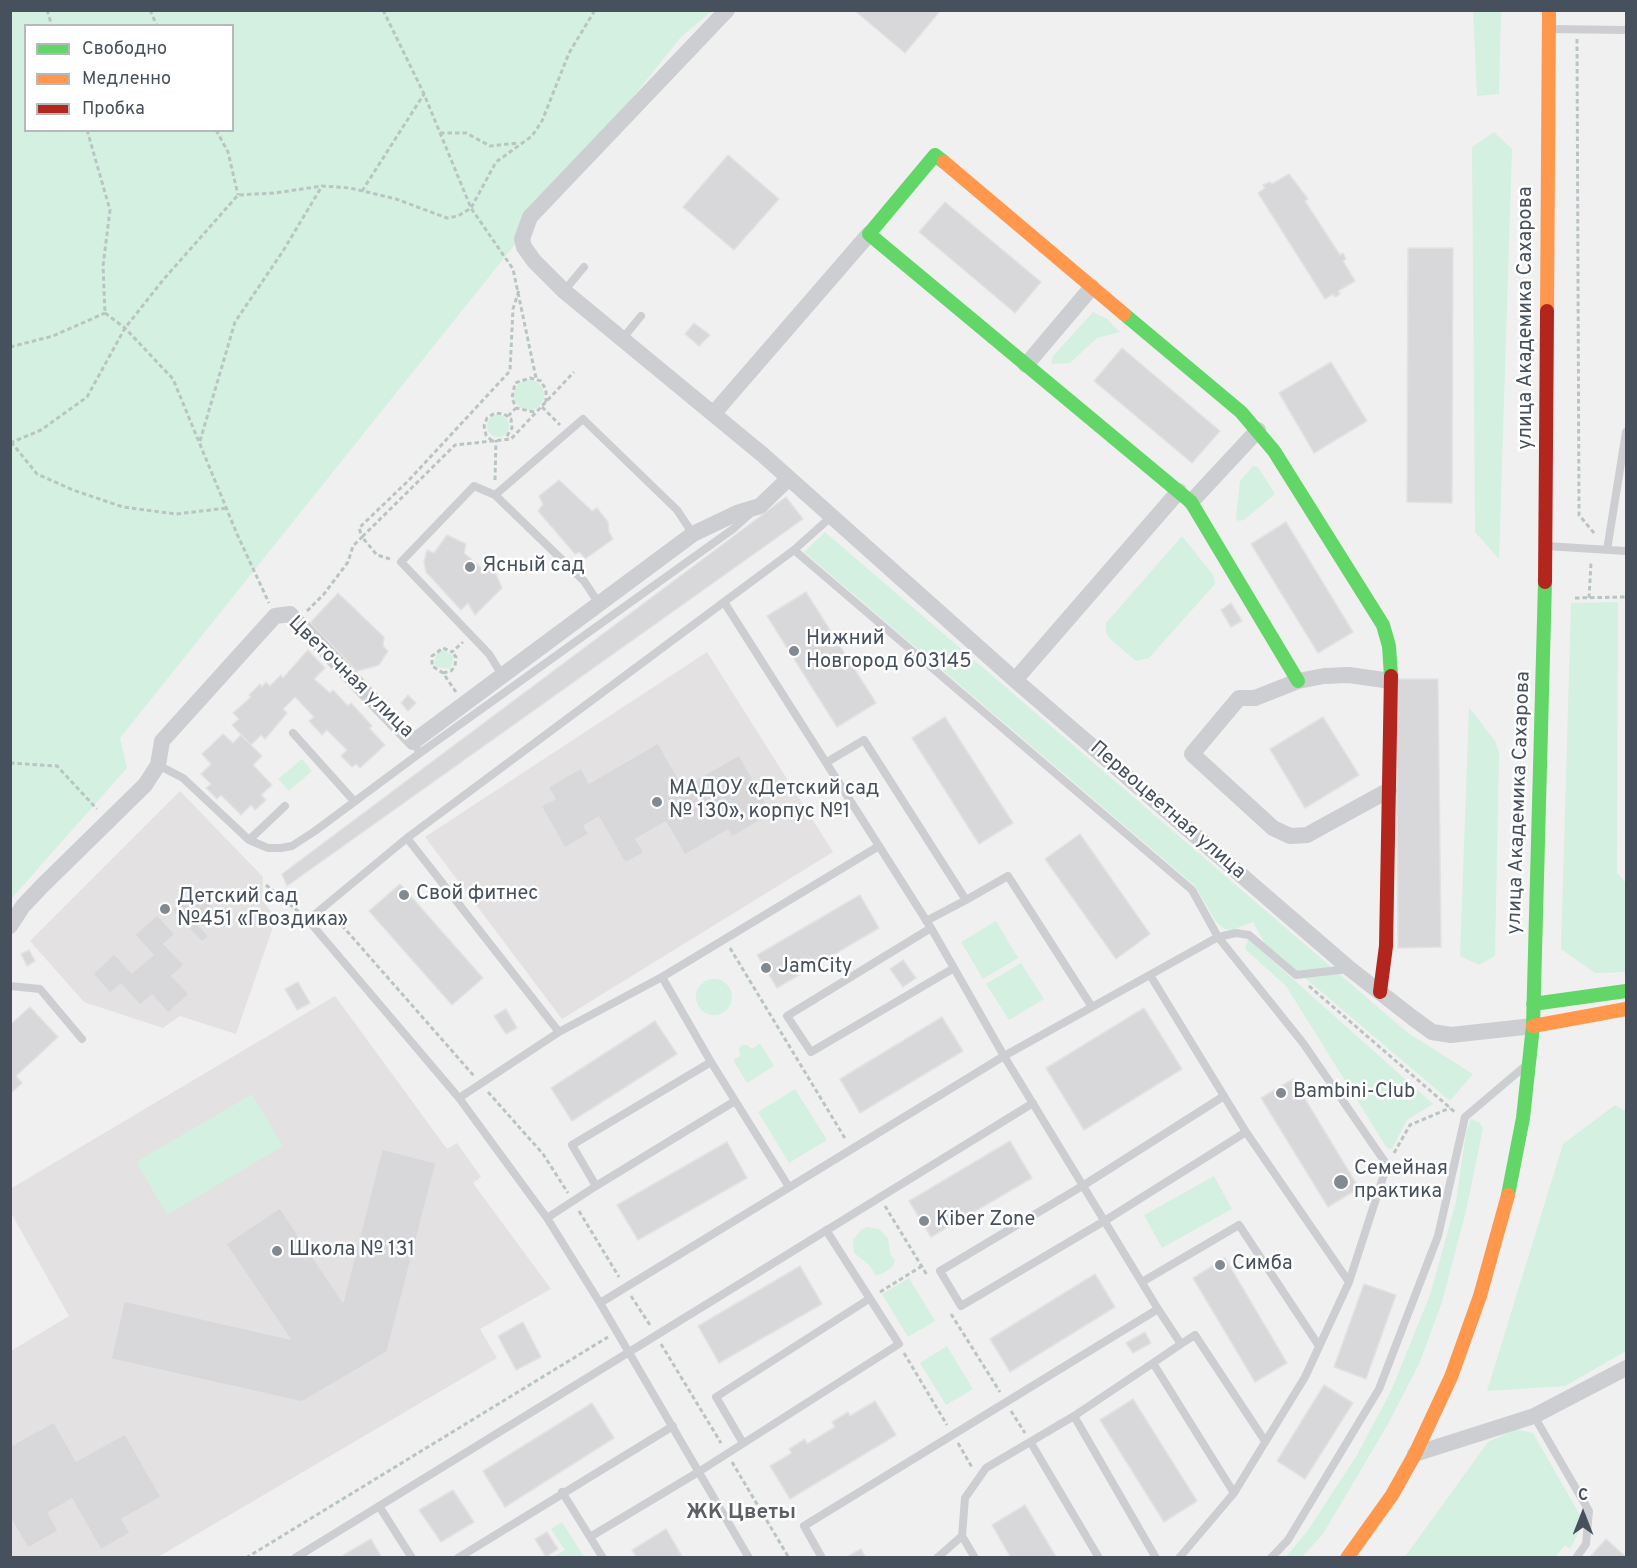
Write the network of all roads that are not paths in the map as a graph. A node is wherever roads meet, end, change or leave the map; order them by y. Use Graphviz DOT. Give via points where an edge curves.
graph roads {
  1 [pos="727,10"];
  2 [pos="1549,10"];
  3 [pos="1549,29"];
  4 [pos="1626,30"];
  5 [pos="869,234"];
  6 [pos="584,267"];
  7 [pos="1092,287"];
  8 [pos="564,291"];
  9 [pos="641,316"];
  10 [pos="623,338"];
  11 [pos="1026,365"];
  12 [pos="714,413"];
  13 [pos="1258,430"];
  14 [pos="1626,432"];
  15 [pos="789,478"];
  16 [pos="495,495"];
  17 [pos="1185,496"];
  18 [pos="760,506"];
  19 [pos="832,516"];
  20 [pos="693,534"];
  21 [pos="1545,546"];
  22 [pos="794,550"];
  23 [pos="1607,550"];
  24 [pos="1626,551"];
  25 [pos="598,602"];
  26 [pos="724,602"];
  27 [pos="502,675"];
  28 [pos="1015,680"];
  29 [pos="1298,681"];
  30 [pos="1391,681"];
  31 [pos="292,733"];
  32 [pos="417,748"];
  33 [pos="827,762"];
  34 [pos="158,765"];
  35 [pos="1389,789"];
  36 [pos="354,801"];
  37 [pos="285,806"];
  38 [pos="407,838"];
  39 [pos="249,840"];
  40 [pos="879,846"];
  41 [pos="966,900"];
  42 [pos="929,924"];
  43 [pos="10,926"];
  44 [pos="1218,937"];
  45 [pos="954,968"];
  46 [pos="1350,969"];
  47 [pos="1150,975"];
  48 [pos="662,977"];
  49 [pos="10,986"];
  50 [pos="1626,991"];
  51 [pos="1380,992"];
  52 [pos="1533,1004"];
  53 [pos="1092,1007"];
  54 [pos="1626,1009"];
  55 [pos="1533,1026"];
  56 [pos="559,1032"];
  57 [pos="82,1039"];
  58 [pos="1004,1056"];
  59 [pos="711,1062"];
  60 [pos="1529,1063"];
  61 [pos="1224,1096"];
  62 [pos="459,1098"];
  63 [pos="735,1101"];
  64 [pos="1033,1103"];
  65 [pos="1246,1132"];
  66 [pos="1084,1185"];
  67 [pos="596,1186"];
  68 [pos="789,1187"];
  69 [pos="547,1218"];
  70 [pos="1106,1220"];
  71 [pos="826,1230"];
  72 [pos="1142,1282"];
  73 [pos="1349,1282"];
  74 [pos="869,1299"];
  75 [pos="600,1303"];
  76 [pos="1158,1309"];
  77 [pos="1181,1344"];
  78 [pos="1319,1346"];
  79 [pos="629,1352"];
  80 [pos="1153,1363"];
  81 [pos="1626,1368"];
  82 [pos="1074,1416"];
  83 [pos="1534,1416"];
  84 [pos="674,1426"];
  85 [pos="1265,1441"];
  86 [pos="743,1443"];
  87 [pos="1031,1443"];
  88 [pos="1415,1454"];
  89 [pos="700,1471"];
  90 [pos="562,1492"];
  91 [pos="1234,1493"];
  92 [pos="379,1506"];
  93 [pos="962,1536"];
  94 [pos="590,1537"];
  95 [pos="295,1557"];
  96 [pos="412,1557"];
  97 [pos="458,1557"];
  98 [pos="603,1557"];
  99 [pos="749,1557"];
  100 [pos="822,1557"];
  101 [pos="937,1557"];
  102 [pos="975,1557"];
  103 [pos="1099,1557"];
  104 [pos="1156,1557"];
  105 [pos="1179,1557"];
  106 [pos="1271,1557"];
  107 [pos="1347,1557"];
  108 [pos="1576,1557"];
  1 -- 8 [label="street, Первоцветная улица" via="530,217 522,239 524,247"];
  2 -- 3 [label="street, улица Академика Сахарова"];
  3 -- 4 [label="lane"];
  3 -- 21 [label="street, улица Академика Сахарова"];
  5 -- 7 [label="street" via="935,155"];
  5 -- 11 [label="street"];
  5 -- 12 [label="street" via="842,274"];
  6 -- 8 [label="lane"];
  7 -- 11 [label="street"];
  7 -- 13 [label="street"];
  8 -- 10 [label="street, Первоцветная улица"];
  9 -- 10 [label="lane"];
  10 -- 12 [label="street, Первоцветная улица"];
  11 -- 17 [label="street"];
  12 -- 15 [label="street, Первоцветная улица"];
  13 -- 17 [label="street"];
  13 -- 30 [label="street" via="1383,625"];
  14 -- 23 [label="lane"];
  15 -- 18 [label="street, Цветочная улица"];
  15 -- 19 [label="street, Первоцветная улица"];
  16 -- 20 [label="lane" via="583,419 676,510"];
  16 -- 25 [label="lane" via="584,581"];
  16 -- 27 [label="lane" via="474,486 400,562 489,654"];
  17 -- 28 [label="street" via="1039,644"];
  17 -- 29 [label="street"];
  18 -- 20 [label="street, Цветочная улица"];
  18 -- 32 [label="lane" via="733,530"];
  19 -- 22 [label="lane"];
  19 -- 28 [label="street, Первоцветная улица"];
  20 -- 25 [label="street, Цветочная улица"];
  21 -- 23 [label="lane"];
  21 -- 52 [label="street, улица Академика Сахарова"];
  22 -- 26 [label="lane"];
  22 -- 44 [label="lane" via="1192,890"];
  23 -- 24 [label="lane"];
  25 -- 27 [label="street, Цветочная улица"];
  26 -- 33 [label="lane"];
  26 -- 38 [label="lane"];
  27 -- 32 [label="street, Цветочная улица" via="464,703"];
  28 -- 46 [label="street, Первоцветная улица"];
  29 -- 30 [label="street" via="1349,675"];
  29 -- 35 [label="street" via="1255,699 1239,698 1192,754 1273,828 1290,837 1307,835"];
  30 -- 35 [label="street"];
  31 -- 36 [label="lane"];
  32 -- 34 [label="street, Цветочная улица" via="290,614 274,616 162,741"];
  32 -- 36 [label="lane"];
  33 -- 40 [label="lane"];
  33 -- 41 [label="lane" via="864,740"];
  34 -- 39 [label="lane" via="183,778"];
  34 -- 43 [label="street, Цветочная улица" via="145,785 30,899"];
  35 -- 51 [label="street" via="1386,946"];
  36 -- 39 [label="lane" via="292,846 268,848"];
  37 -- 39 [label="lane"];
  38 -- 56 [label="lane"];
  38 -- 62 [label="lane" via="308,920"];
  40 -- 42 [label="lane"];
  40 -- 48 [label="lane"];
  41 -- 42 [label="lane"];
  41 -- 53 [label="lane" via="1008,876"];
  42 -- 45 [label="lane"];
  42 -- 45 [label="lane" via="787,1016 811,1052"];
  44 -- 46 [label="lane" via="1249,935 1296,975"];
  44 -- 47 [label="lane"];
  44 -- 73 [label="lane" via="1303,1044 1387,1165"];
  45 -- 58 [label="lane"];
  46 -- 51 [label="street, Первоцветная улица"];
  47 -- 53 [label="lane"];
  47 -- 61 [label="lane"];
  48 -- 56 [label="lane"];
  48 -- 59 [label="lane"];
  49 -- 57 [label="lane" via="40,988"];
  50 -- 52 [label="street"];
  51 -- 55 [label="street, Первоцветная улица" via="1432,1032 1451,1035"];
  52 -- 55 [label="street, улица Академика Сахарова"];
  53 -- 58 [label="lane"];
  54 -- 55 [label="street"];
  55 -- 60 [label="street, улица Академика Сахарова"];
  56 -- 62 [label="lane"];
  58 -- 64 [label="lane"];
  58 -- 68 [label="lane"];
  59 -- 63 [label="lane"];
  59 -- 67 [label="lane" via="572,1145"];
  60 -- 88 [label="street, улица Академика Сахарова" via="1512,1180 1480,1296 1451,1377"];
  60 -- 106 [label="lane" via="1464,1120 1438,1236 1379,1389 1288,1540"];
  61 -- 65 [label="lane"];
  61 -- 66 [label="lane"];
  62 -- 69 [label="lane"];
  63 -- 67 [label="lane"];
  63 -- 68 [label="lane"];
  64 -- 66 [label="lane"];
  64 -- 71 [label="lane"];
  65 -- 70 [label="lane"];
  65 -- 73 [label="lane"];
  66 -- 70 [label="lane"];
  66 -- 70 [label="lane" via="940,1271 961,1306"];
  67 -- 69 [label="lane"];
  68 -- 75 [label="lane"];
  69 -- 75 [label="lane"];
  70 -- 72 [label="lane"];
  71 -- 74 [label="lane"];
  71 -- 79 [label="lane"];
  72 -- 76 [label="lane"];
  72 -- 78 [label="lane" via="1239,1225"];
  73 -- 78 [label="lane"];
  74 -- 86 [label="lane" via="716,1397"];
  74 -- 86 [label="lane" via="899,1344"];
  75 -- 79 [label="lane"];
  76 -- 77 [label="lane"];
  76 -- 100 [label="lane" via="804,1527"];
  77 -- 80 [label="lane"];
  77 -- 85 [label="lane" via="1195,1335"];
  78 -- 85 [label="lane" via="1305,1377"];
  79 -- 84 [label="lane"];
  79 -- 92 [label="lane"];
  80 -- 82 [label="lane"];
  80 -- 91 [label="lane"];
  81 -- 83 [label="street"];
  82 -- 87 [label="lane"];
  82 -- 104 [label="lane"];
  83 -- 88 [label="street"];
  83 -- 108 [label="lane" via="1589,1511 1586,1544"];
  84 -- 89 [label="lane"];
  84 -- 90 [label="lane"];
  85 -- 91 [label="lane"];
  86 -- 89 [label="lane"];
  87 -- 93 [label="lane" via="986,1468 965,1498"];
  87 -- 103 [label="lane"];
  88 -- 107 [label="street, улица Академика Сахарова" via="1392,1495"];
  89 -- 94 [label="lane"];
  89 -- 99 [label="lane"];
  90 -- 94 [label="lane"];
  90 -- 97 [label="lane"];
  91 -- 105 [label="lane"];
  92 -- 95 [label="lane"];
  92 -- 96 [label="lane"];
  93 -- 101 [label="lane"];
  93 -- 102 [label="lane"];
  94 -- 98 [label="lane"];
}
